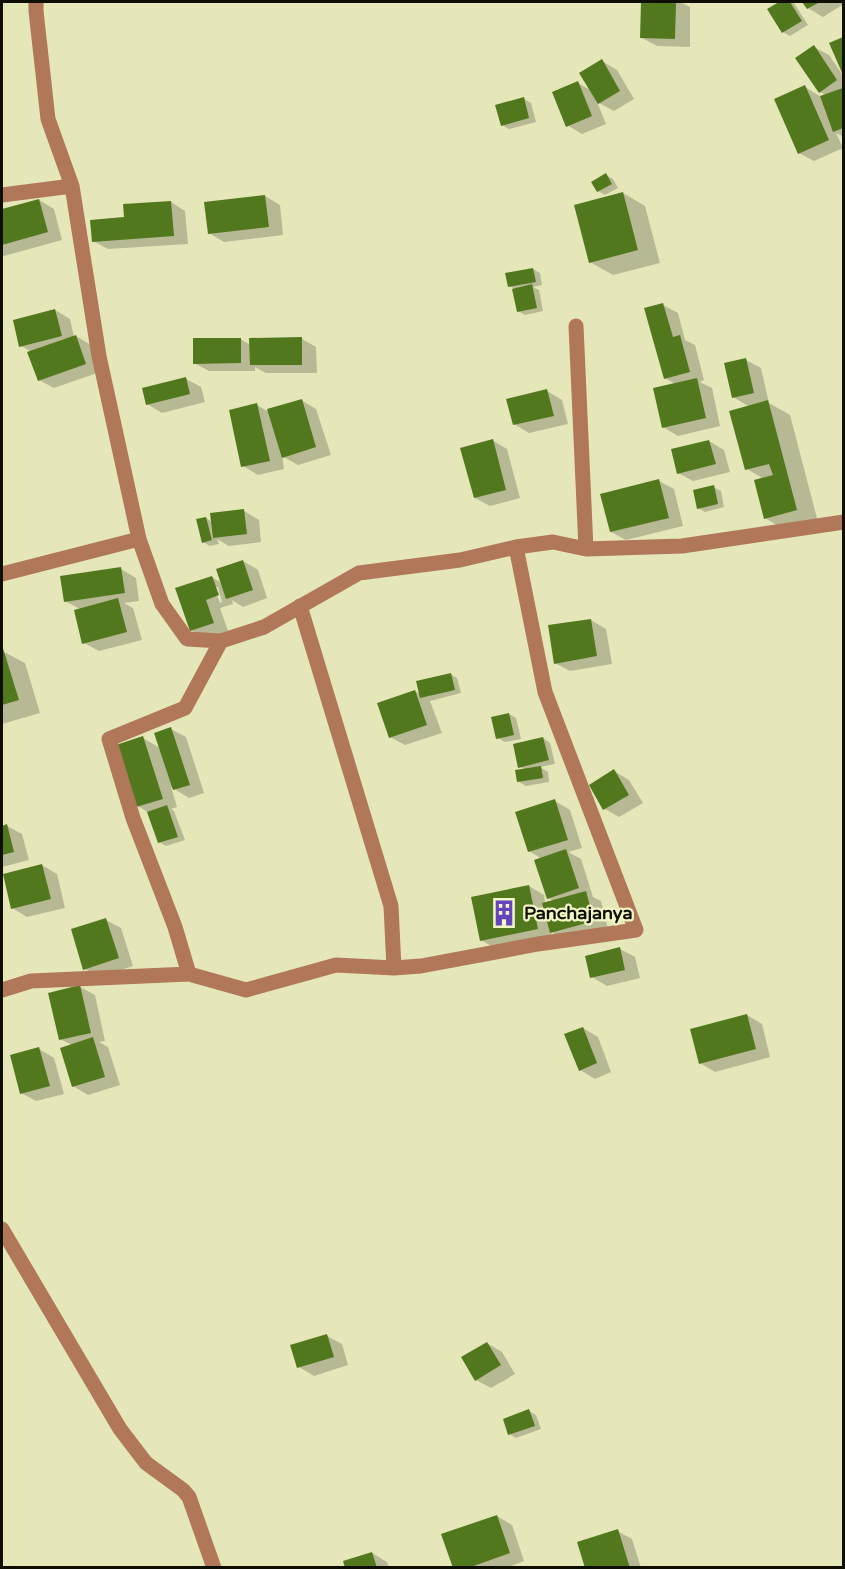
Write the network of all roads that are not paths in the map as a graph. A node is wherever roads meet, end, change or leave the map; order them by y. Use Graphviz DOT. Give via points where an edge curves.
graph roads {
  1 [pos="36,2"];
  2 [pos="72,186"];
  3 [pos="2,195"];
  4 [pos="576,326"];
  5 [pos="843,522"];
  6 [pos="139,539"];
  7 [pos="516,547"];
  8 [pos="586,549"];
  9 [pos="2,574"];
  10 [pos="300,606"];
  11 [pos="221,641"];
  12 [pos="394,968"];
  13 [pos="189,974"];
  14 [pos="2,990"];
  15 [pos="2,1229"];
  16 [pos="214,1568"];
  1 -- 2 [label="street" via="48,119"];
  2 -- 3 [label="street"];
  2 -- 6 [label="street" via="99,356"];
  4 -- 8 [label="street"];
  5 -- 8 [label="street" via="682,546"];
  6 -- 9 [label="street"];
  6 -- 11 [label="street" via="162,604 187,639"];
  7 -- 8 [label="street" via="553,542"];
  7 -- 10 [label="street" via="460,560 359,573"];
  7 -- 12 [label="street" via="545,692 636,930"];
  10 -- 11 [label="street" via="264,627"];
  10 -- 12 [label="street" via="391,906"];
  11 -- 13 [label="street" via="185,708 109,739"];
  12 -- 13 [label="street" via="336,965 246,990"];
  13 -- 14 [label="street" via="31,981"];
  15 -- 16 [label="street" via="120,1430 146,1463 189,1497"];
}
